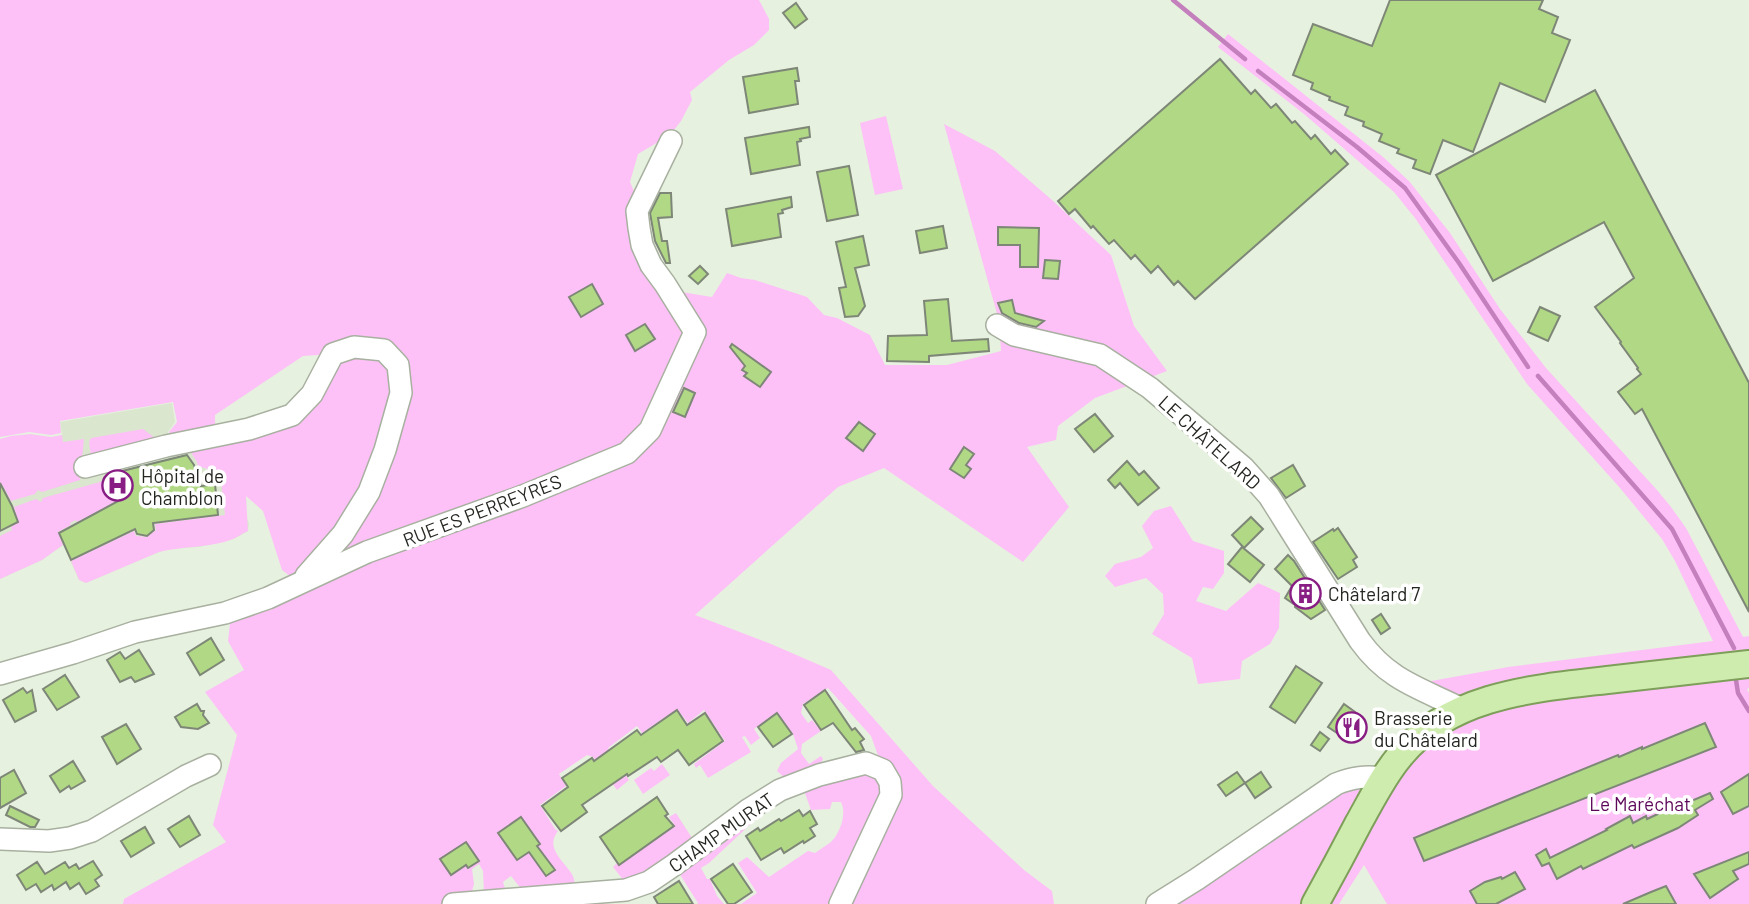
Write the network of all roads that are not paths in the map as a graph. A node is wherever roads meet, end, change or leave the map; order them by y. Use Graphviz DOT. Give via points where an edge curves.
graph roads {
  1 [pos="671,141"];
  2 [pos="997,325"];
  3 [pos="85,467"];
  4 [pos="299,583"];
  5 [pos="1749,664"];
  6 [pos="0,674"];
  7 [pos="1462,709"];
  8 [pos="211,765"];
  9 [pos="1384,778"];
  10 [pos="0,839"];
  11 [pos="453,904"];
  12 [pos="840,904"];
  13 [pos="1157,904"];
  14 [pos="1315,904"];
  1 -- 4 [label="street, RUE ES PERREYRES" via="637,211 639,228 650,265 695,332 650,430 627,453"];
  2 -- 7 [label="street, LE CHÂTELARD" via="1014,335 1100,355 1150,388 1244,468 1269,496 1371,657 1394,676"];
  3 -- 4 [label="street" via="292,415 312,394 332,354 354,347 384,350 398,365 401,393 385,450 369,492 343,534"];
  4 -- 6 [label="street, RUE ES PERREYRES" via="225,613 135,632"];
  5 -- 7 [label="main road" via="1545,688 1495,697"];
  7 -- 9 [label="main road" via="1419,737"];
  8 -- 10 [label="street" via="92,831 50,841"];
  9 -- 13 [label="street" via="1363,776 1336,784"];
  9 -- 14 [label="main road"];
  11 -- 12 [label="street, CHAMP MURAT" via="626,890 649,882 780,790 866,764 883,770 891,795"];
}
